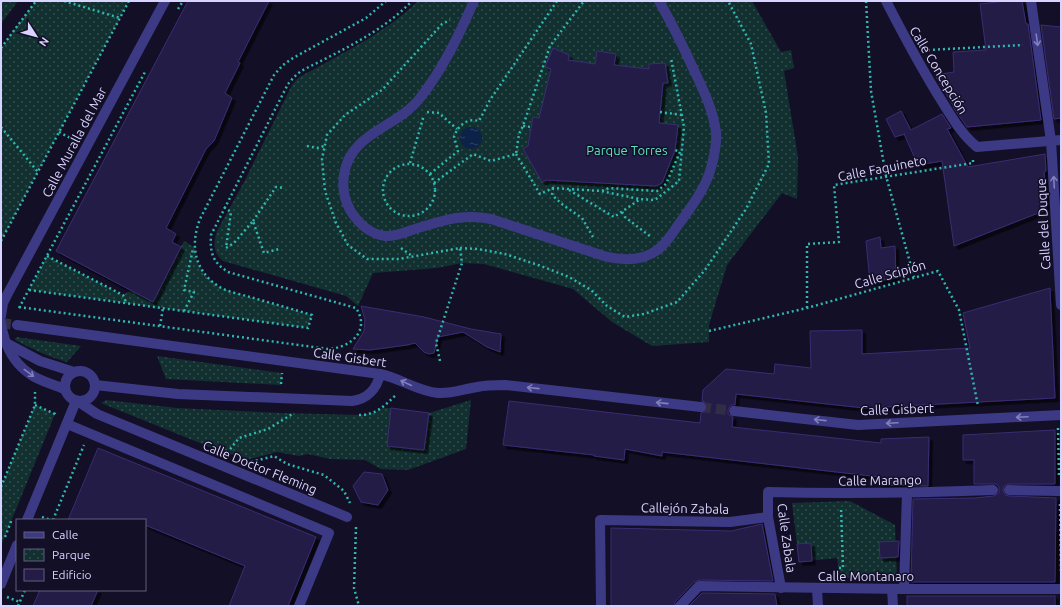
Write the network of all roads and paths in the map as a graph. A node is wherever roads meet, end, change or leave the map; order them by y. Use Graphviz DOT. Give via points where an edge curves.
graph roads {
  1 [pos="36,1"];
  2 [pos="64,1"];
  3 [pos="129,1"];
  4 [pos="165,1"];
  5 [pos="183,1"];
  6 [pos="386,1"];
  7 [pos="412,1"];
  8 [pos="557,1"];
  9 [pos="584,1"];
  10 [pos="659,1"];
  11 [pos="866,1"];
  12 [pos="886,1"];
  13 [pos="1032,1"];
  14 [pos="473,4"];
  15 [pos="176,14"];
  16 [pos="120,18"];
  17 [pos="1038,44"];
  18 [pos="1,48"];
  19 [pos="911,51"];
  20 [pos="671,55"];
  21 [pos="146,70"];
  22 [pos="427,112"];
  23 [pos="660,112"];
  24 [pos="682,115"];
  25 [pos="423,116"];
  26 [pos="523,126"];
  27 [pos="1,127"];
  28 [pos="531,128"];
  29 [pos="457,129"];
  30 [pos="1056,140"];
  31 [pos="307,146"];
  32 [pos="325,146"];
  33 [pos="976,147"];
  34 [pos="675,150"];
  35 [pos="516,154"];
  36 [pos="410,163"];
  37 [pos="38,172"];
  38 [pos="430,174"];
  39 [pos="886,176"];
  40 [pos="434,183"];
  41 [pos="285,188"];
  42 [pos="553,188"];
  43 [pos="568,189"];
  44 [pos="601,192"];
  45 [pos="639,199"];
  46 [pos="224,207"];
  47 [pos="622,212"];
  48 [pos="253,221"];
  49 [pos="1,241"];
  50 [pos="662,246"];
  51 [pos="194,247"];
  52 [pos="279,249"];
  53 [pos="47,256"];
  54 [pos="604,256"];
  55 [pos="914,277"];
  56 [pos="29,290"];
  57 [pos="126,303"];
  58 [pos="1061,305"];
  59 [pos="163,308"];
  60 [pos="807,308"];
  61 [pos="184,311"];
  62 [pos="1,316"];
  63 [pos="1,323"];
  64 [pos="17,325"];
  65 [pos="160,326"];
  66 [pos="709,331"];
  67 [pos="6,343"];
  68 [pos="440,362"];
  69 [pos="74,372"];
  70 [pos="282,373"];
  71 [pos="380,374"];
  72 [pos="95,384"];
  73 [pos="274,385"];
  74 [pos="35,389"];
  75 [pos="64,389"];
  76 [pos="400,393"];
  77 [pos="77,401"];
  78 [pos="978,406"];
  79 [pos="701,407"];
  80 [pos="734,411"];
  81 [pos="294,413"];
  82 [pos="362,415"];
  83 [pos="1061,415"];
  84 [pos="67,424"];
  85 [pos="89,433"];
  86 [pos="226,454"];
  87 [pos="256,465"];
  88 [pos="1,487"];
  89 [pos="992,490"];
  90 [pos="1009,490"];
  91 [pos="1061,491"];
  92 [pos="768,492"];
  93 [pos="907,493"];
  94 [pos="839,494"];
  95 [pos="345,505"];
  96 [pos="350,510"];
  97 [pos="768,517"];
  98 [pos="27,519"];
  99 [pos="53,519"];
  100 [pos="16,547"];
  101 [pos="839,568"];
  102 [pos="1,584"];
  103 [pos="781,588"];
  104 [pos="817,589"];
  105 [pos="892,589"];
  106 [pos="904,589"];
  107 [pos="1061,589"];
  108 [pos="24,591"];
  109 [pos="1,595"];
  110 [pos="20,602"];
  111 [pos="18,606"];
  112 [pos="299,606"];
  113 [pos="359,606"];
  114 [pos="601,606"];
  115 [pos="680,606"];
  116 [pos="818,606"];
  117 [pos="893,606"];
  1 -- 18 [label="path"];
  2 -- 16 [label="path"];
  3 -- 16 [label="path"];
  4 -- 62 [label="street, Calle Muralla del Mar" via="7,295"];
  5 -- 15 [label="path"];
  6 -- 51 [label="path" via="366,18 293,58 274,75 200,219 195,231"];
  7 -- 46 [label="path" via="375,32 294,77 282,94"];
  8 -- 29 [label="path" via="490,100 479,122 468,121"];
  9 -- 26 [label="path" via="550,46"];
  10 -- 50 [label="street" via="701,84 716,133 711,169 703,187"];
  11 -- 39 [label="path" via="871,91"];
  12 -- 19 [label="street, Calle Concepción"];
  13 -- 17 [label="street, Calle del Duque, one-way"];
  14 -- 32 [label="path" via="442,24 382,90 345,115 327,135"];
  14 -- 54 [label="street" via="446,61 419,100 362,141 352,152 342,184 345,200 352,214 361,225 374,233 386,236 449,218 478,216"];
  16 -- 37 [label="path"];
  17 -- 19 [label="path"];
  17 -- 30 [label="street, Calle del Duque"];
  19 -- 33 [label="street, Calle Concepción" via="959,128"];
  20 -- 24 [label="path"];
  21 -- 53 [label="path"];
  22 -- 29 [label="path" via="439,113"];
  23 -- 24 [label="path"];
  24 -- 45 [label="path" via="684,127 679,181 655,200"];
  25 -- 36 [label="path"];
  26 -- 28 [label="path"];
  26 -- 35 [label="path"];
  27 -- 37 [label="path"];
  29 -- 38 [label="path" via="454,137 458,151"];
  30 -- 33 [label="street"];
  58 -- 30 [label="street, Calle del Duque, one-way"];
  31 -- 32 [label="path"];
  32 -- 68 [label="path" via="322,159 325,191 336,223 348,245 367,259 399,259 460,248 462,263 436,343"];
  33 -- 39 [label="path, Calle Faquineto" via="972,163"];
  34 -- 44 [label="path" via="680,152 676,162 666,184 657,191 609,188"];
  35 -- 40 [label="path" via="491,162 473,154"];
  35 -- 42 [label="path" via="540,194"];
  36 -- 38 [label="path" via="418,164"];
  36 -- 40 [label="path" via="395,167 384,180 384,197 393,211 409,216 425,211 434,197"];
  37 -- 49 [label="path"];
  38 -- 40 [label="path"];
  39 -- 55 [label="path"];
  39 -- 60 [label="path, Calle Faquineto" via="834,185 839,242 807,244"];
  41 -- 48 [label="path" via="276,187"];
  42 -- 43 [label="path"];
  42 -- 54 [label="path" via="552,195 582,218"];
  43 -- 44 [label="path"];
  43 -- 47 [label="path" via="614,217"];
  44 -- 45 [label="path"];
  45 -- 47 [label="path"];
  46 -- 48 [label="path" via="231,212 226,248 234,243"];
  46 -- 65 [label="path" via="211,240 212,255 219,266 228,272 356,308 361,321 360,330 345,346 328,349"];
  47 -- 50 [label="path"];
  48 -- 52 [label="path" via="264,253"];
  50 -- 54 [label="street" via="650,255 633,260 618,260"];
  51 -- 61 [label="path" via="184,290 194,292"];
  51 -- 61 [label="path" via="197,262 205,275 219,287 312,315 308,328"];
  53 -- 56 [label="path"];
  53 -- 57 [label="path" via="123,295"];
  55 -- 60 [label="path, Calle Scipión"];
  55 -- 78 [label="path, Calle Scipión" via="938,270 959,310"];
  56 -- 57 [label="path"];
  56 -- 65 [label="path" via="19,309"];
  57 -- 59 [label="path"];
  59 -- 61 [label="path"];
  59 -- 65 [label="path"];
  60 -- 66 [label="path, Calle Scipión"];
  63 -- 67 [label="street"];
  64 -- 71 [label="street, Calle Gisbert"];
  67 -- 69 [label="street" via="40,361"];
  67 -- 75 [label="street, one-way" via="13,357 30,374"];
  69 -- 72 [label="street" via="85,371 90,374"];
  69 -- 75 [label="street" via="66,378"];
  70 -- 73 [label="path" via="281,385"];
  71 -- 72 [label="street" via="374,390 352,401 178,394"];
  79 -- 71 [label="street, Calle Gisbert, one-way" via="505,385 479,386 440,393 423,390"];
  72 -- 77 [label="street" via="93,394 88,399"];
  74 -- 88 [label="path" via="35,405"];
  75 -- 77 [label="street" via="68,396"];
  76 -- 82 [label="path" via="382,408"];
  77 -- 84 [label="street"];
  77 -- 96 [label="street, Calle Doctor Fleming" via="97,414"];
  83 -- 80 [label="street, Calle Gisbert, one-way" via="858,424"];
  81 -- 86 [label="path" via="268,429 238,438"];
  84 -- 85 [label="street"];
  84 -- 98 [label="street"];
  85 -- 99 [label="path"];
  85 -- 112 [label="street" via="329,533"];
  87 -- 96 [label="path" via="248,462 274,456 287,464 324,475 344,491"];
  89 -- 93 [label="street, Calle Marango"];
  90 -- 91 [label="street"];
  92 -- 94 [label="street, Calle Marango"];
  92 -- 97 [label="street, Calle Zabala"];
  93 -- 94 [label="street, Calle Marango"];
  93 -- 106 [label="street"];
  94 -- 101 [label="path" via="843,568"];
  95 -- 96 [label="path"];
  96 -- 113 [label="path" via="356,528 354,588"];
  97 -- 103 [label="street, Calle Zabala"];
  97 -- 114 [label="street, Callejón Zabala" via="730,522 600,520"];
  100 -- 102 [label="street"];
  103 -- 104 [label="street, Calle Montanaro"];
  103 -- 115 [label="street, Calle Montanaro" via="700,586"];
  104 -- 105 [label="street, Calle Montanaro"];
  104 -- 116 [label="street"];
  105 -- 106 [label="street, Calle Montanaro"];
  105 -- 117 [label="street"];
  106 -- 107 [label="street, Calle Montanaro"];
  108 -- 110 [label="path"];
  109 -- 110 [label="path"];
  110 -- 111 [label="path"];
}
